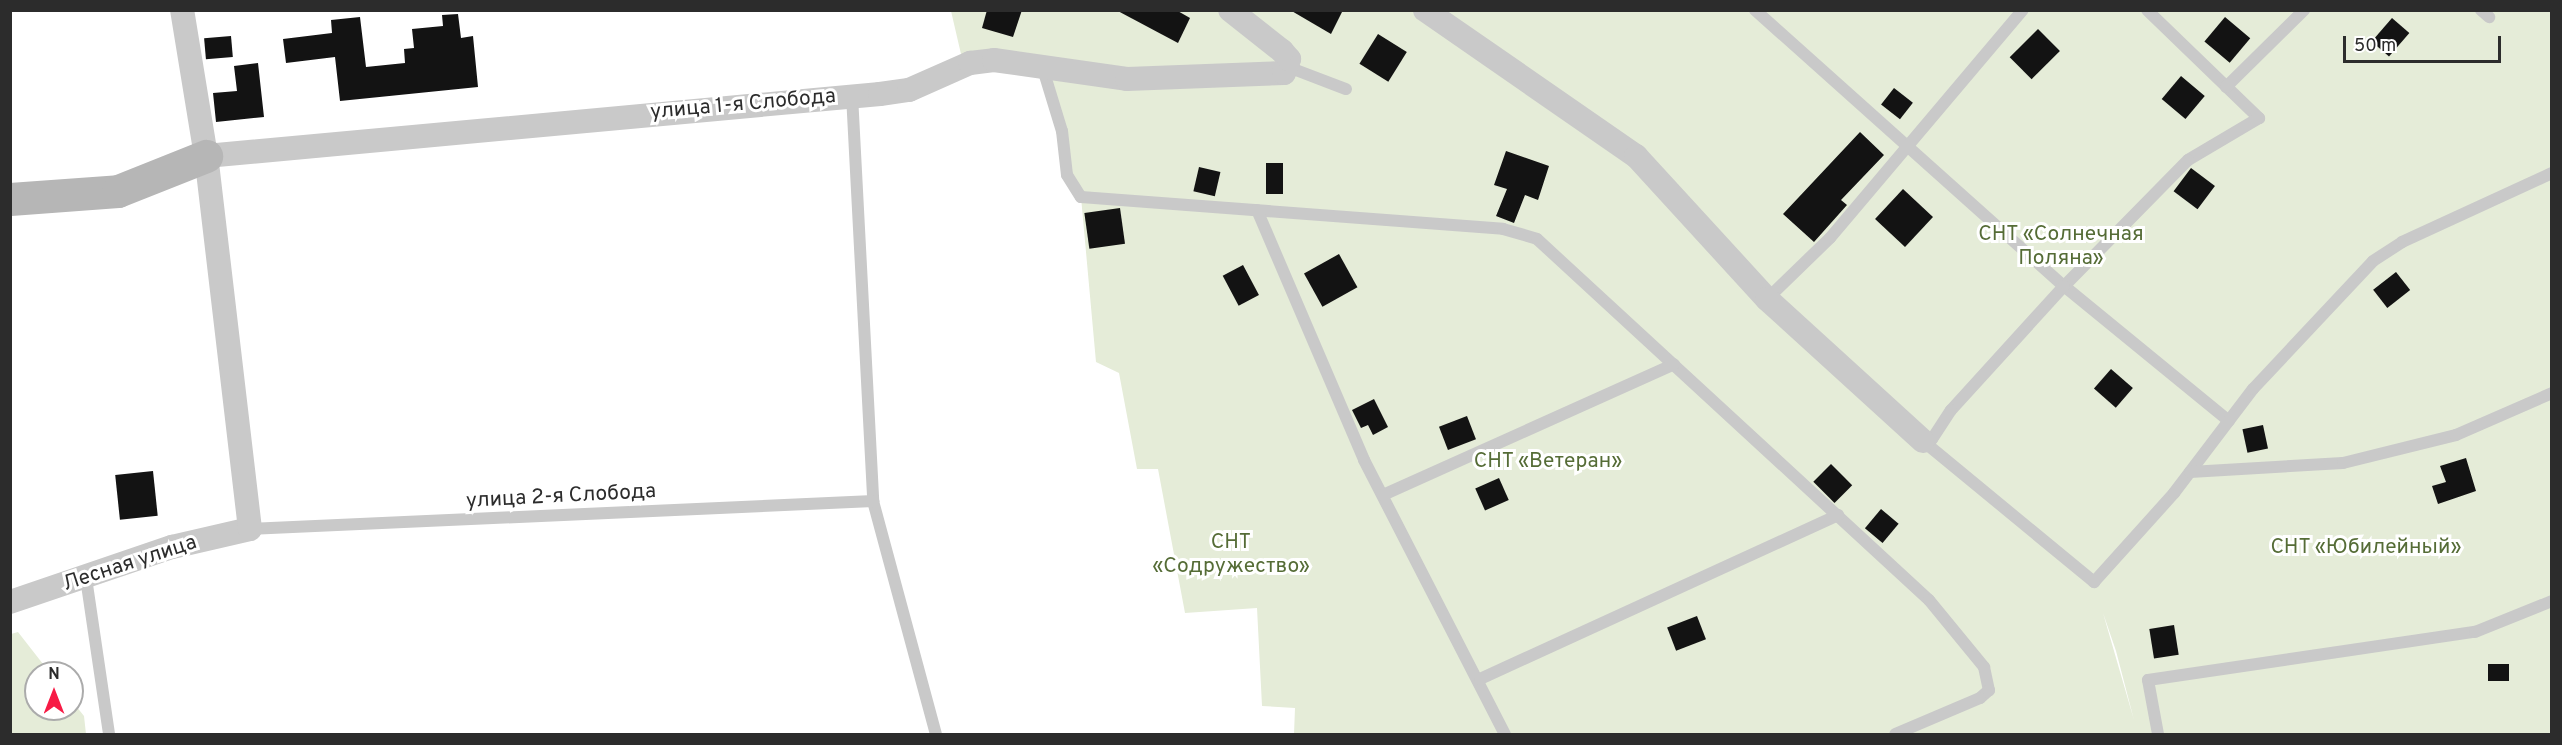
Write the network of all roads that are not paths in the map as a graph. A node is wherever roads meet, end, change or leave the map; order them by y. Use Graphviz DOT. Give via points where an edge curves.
graph roads {
  1 [pos="182,10"];
  2 [pos="1230,10"];
  3 [pos="1755,10"];
  4 [pos="2023,10"];
  5 [pos="2147,10"];
  6 [pos="2304,10"];
  7 [pos="1428,11"];
  8 [pos="1043,69"];
  9 [pos="1281,72"];
  10 [pos="2226,87"];
  11 [pos="1346,90"];
  12 [pos="852,95"];
  13 [pos="1905,146"];
  14 [pos="206,156"];
  15 [pos="2552,173"];
  16 [pos="10,199"];
  17 [pos="1257,210"];
  18 [pos="2064,286"];
  19 [pos="1767,299"];
  20 [pos="1674,364"];
  21 [pos="2552,393"];
  22 [pos="2229,421"];
  23 [pos="1923,441"];
  24 [pos="2190,472"];
  25 [pos="1383,495"];
  26 [pos="873,501"];
  27 [pos="1838,515"];
  28 [pos="250,529"];
  29 [pos="86,578"];
  30 [pos="2552,601"];
  31 [pos="10,602"];
  32 [pos="1480,679"];
  33 [pos="109,735"];
  34 [pos="936,735"];
  35 [pos="1505,735"];
  36 [pos="1895,735"];
  37 [pos="2158,735"];
  1 -- 14 [label="street"];
  2 -- 9 [label="street" via="1282,51"];
  3 -- 13 [label="lane"];
  4 -- 13 [label="lane"];
  5 -- 10 [label="lane"];
  6 -- 10 [label="lane"];
  7 -- 19 [label="street" via="1636,156"];
  8 -- 9 [label="street, улица 1-я Слобода" via="1127,79"];
  8 -- 12 [label="street, улица 1-я Слобода" via="986,61 909,90"];
  8 -- 17 [label="lane" via="1062,131 1067,175 1081,197"];
  9 -- 11 [label="lane"];
  10 -- 18 [label="lane" via="2259,118 2188,160"];
  12 -- 14 [label="street, улица 1-я Слобода"];
  12 -- 26 [label="lane"];
  13 -- 18 [label="lane"];
  13 -- 19 [label="lane" via="1830,238"];
  14 -- 16 [label="street" via="144,185 118,191"];
  14 -- 28 [label="street"];
  15 -- 22 [label="lane" via="2410,238 2373,261"];
  17 -- 20 [label="lane" via="1522,232"];
  17 -- 25 [label="lane"];
  18 -- 22 [label="lane"];
  18 -- 23 [label="lane" via="1951,410 1932,439"];
  19 -- 23 [label="street"];
  20 -- 25 [label="lane"];
  20 -- 27 [label="lane"];
  21 -- 24 [label="lane" via="2456,435 2343,463"];
  22 -- 24 [label="lane"];
  23 -- 24 [label="lane" via="2094,582"];
  25 -- 32 [label="lane"];
  26 -- 28 [label="lane, улица 2-я Слобода"];
  26 -- 34 [label="lane"];
  27 -- 32 [label="lane"];
  27 -- 36 [label="lane" via="1929,600 1988,677 1989,690 1980,698"];
  28 -- 29 [label="street, Лесная улица" via="172,547"];
  29 -- 31 [label="street, Лесная улица"];
  29 -- 33 [label="lane"];
  30 -- 37 [label="lane" via="2475,633 2148,680"];
  32 -- 35 [label="lane"];
}
